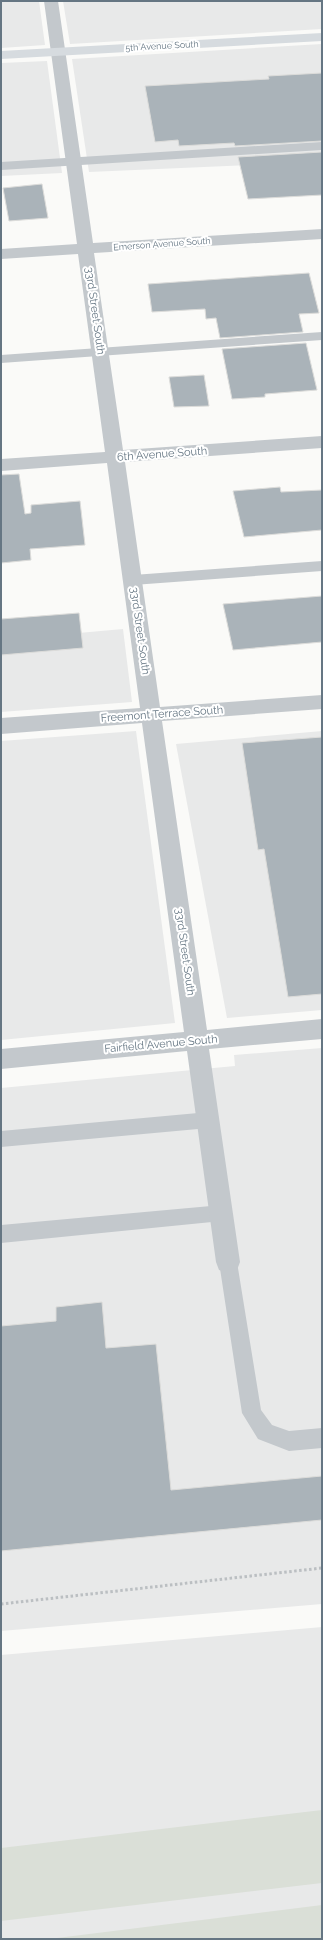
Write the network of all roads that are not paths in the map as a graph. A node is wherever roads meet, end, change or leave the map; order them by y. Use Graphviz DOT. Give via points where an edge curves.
graph roads {
  1 [pos="51,1"];
  2 [pos="322,37"];
  3 [pos="58,52"];
  4 [pos="1,56"];
  5 [pos="322,146"];
  6 [pos="74,161"];
  7 [pos="1,166"];
  8 [pos="322,234"];
  9 [pos="86,248"];
  10 [pos="1,254"];
  11 [pos="322,336"];
  12 [pos="100,352"];
  13 [pos="1,359"];
  14 [pos="322,442"];
  15 [pos="115,457"];
  16 [pos="1,465"];
  17 [pos="322,566"];
  18 [pos="133,580"];
  19 [pos="322,702"];
  20 [pos="151,715"];
  21 [pos="1,726"];
  22 [pos="322,1029"];
  23 [pos="197,1040"];
  24 [pos="1,1059"];
  25 [pos="209,1120"];
  26 [pos="1,1138"];
  27 [pos="222,1213"];
  28 [pos="1,1234"];
  29 [pos="228,1262"];
  30 [pos="322,1438"];
  1 -- 3 [label="street, 33rd Street South"];
  2 -- 3 [label="street, 5th Avenue South"];
  3 -- 4 [label="street, 5th Avenue South"];
  3 -- 6 [label="street, 33rd Street South"];
  5 -- 6 [label="lane"];
  6 -- 7 [label="lane"];
  6 -- 9 [label="street, 33rd Street South"];
  8 -- 9 [label="street, Emerson Avenue South"];
  9 -- 10 [label="street, Emerson Avenue South"];
  9 -- 12 [label="street, 33rd Street South"];
  11 -- 12 [label="lane"];
  12 -- 13 [label="lane"];
  12 -- 15 [label="street, 33rd Street South"];
  14 -- 15 [label="street, 6th Avenue South"];
  15 -- 16 [label="street, 6th Avenue South"];
  15 -- 18 [label="street, 33rd Street South"];
  17 -- 18 [label="lane"];
  18 -- 20 [label="street, 33rd Street South"];
  19 -- 20 [label="street, Freemont Terrace South"];
  20 -- 21 [label="street, Freemont Terrace South"];
  20 -- 23 [label="street, 33rd Street South"];
  22 -- 23 [label="street, Fairfield Avenue South"];
  23 -- 24 [label="street, Fairfield Avenue South"];
  23 -- 25 [label="street, 33rd Street South"];
  25 -- 26 [label="lane"];
  25 -- 27 [label="street, 33rd Street South"];
  27 -- 28 [label="lane"];
  27 -- 29 [label="street, 33rd Street South"];
  29 -- 30 [label="lane" via="252,1413 265,1432 289,1441"];
}
